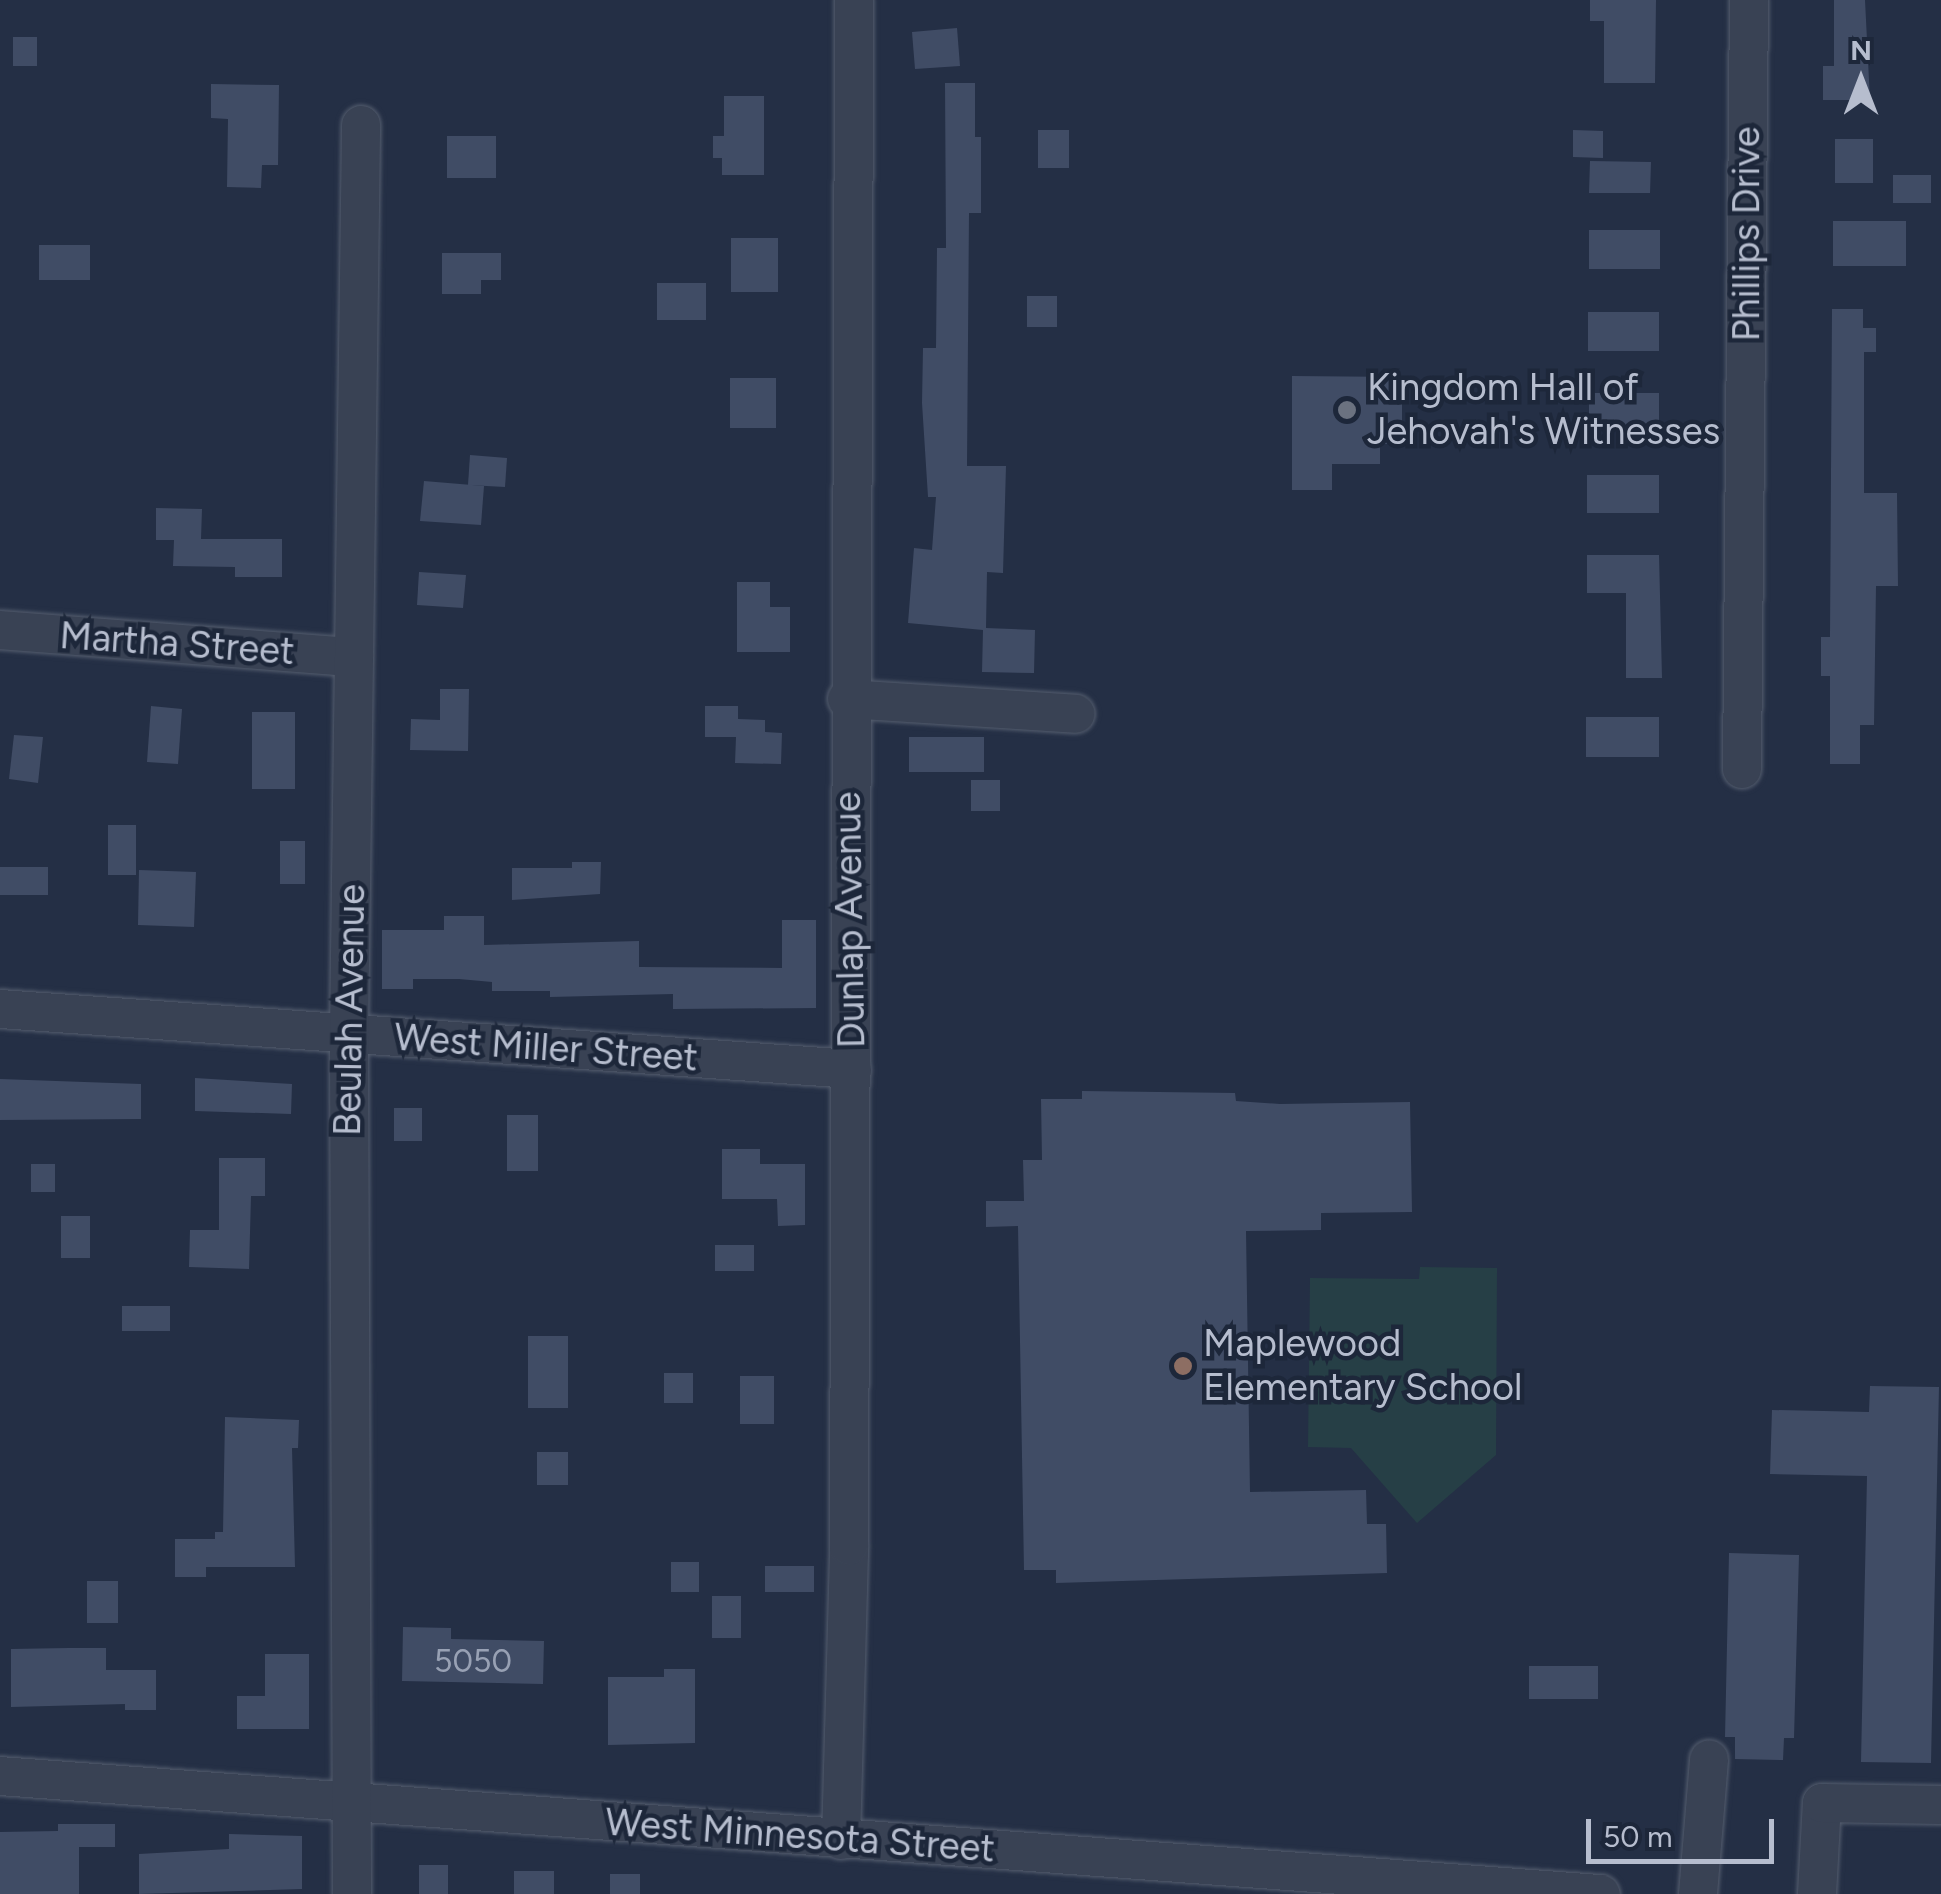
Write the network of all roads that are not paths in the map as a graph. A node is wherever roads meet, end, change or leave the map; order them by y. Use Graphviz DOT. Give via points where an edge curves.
graph roads {
  1 [pos="854,0"];
  2 [pos="1749,0"];
  3 [pos="361,126"];
  4 [pos="0,630"];
  5 [pos="354,658"];
  6 [pos="847,699"];
  7 [pos="1076,714"];
  8 [pos="1742,768"];
  9 [pos="0,1009"];
  10 [pos="349,1034"];
  11 [pos="852,1070"];
  12 [pos="1709,1759"];
  13 [pos="0,1776"];
  14 [pos="352,1804"];
  15 [pos="1941,1805"];
  16 [pos="841,1840"];
  17 [pos="352,1894"];
  18 [pos="1601,1894"];
  19 [pos="1698,1894"];
  20 [pos="1817,1894"];
  1 -- 6 [label="street, Dunlap Avenue"];
  2 -- 8 [label="street, Phillips Drive"];
  3 -- 5 [label="street, Beulah Avenue"];
  4 -- 5 [label="street, Martha Street"];
  5 -- 10 [label="street, Beulah Avenue"];
  6 -- 7 [label="street"];
  6 -- 11 [label="street, Dunlap Avenue"];
  9 -- 10 [label="street, West Miller Street"];
  10 -- 11 [label="street, West Miller Street"];
  10 -- 14 [label="street, Beulah Avenue"];
  11 -- 16 [label="street, Dunlap Avenue"];
  12 -- 19 [label="street"];
  13 -- 14 [label="street, West Minnesota Street"];
  14 -- 16 [label="street, West Minnesota Street"];
  14 -- 17 [label="street, Beulah Avenue"];
  15 -- 20 [label="street" via="1822,1803"];
  16 -- 18 [label="street, West Minnesota Street"];
}
